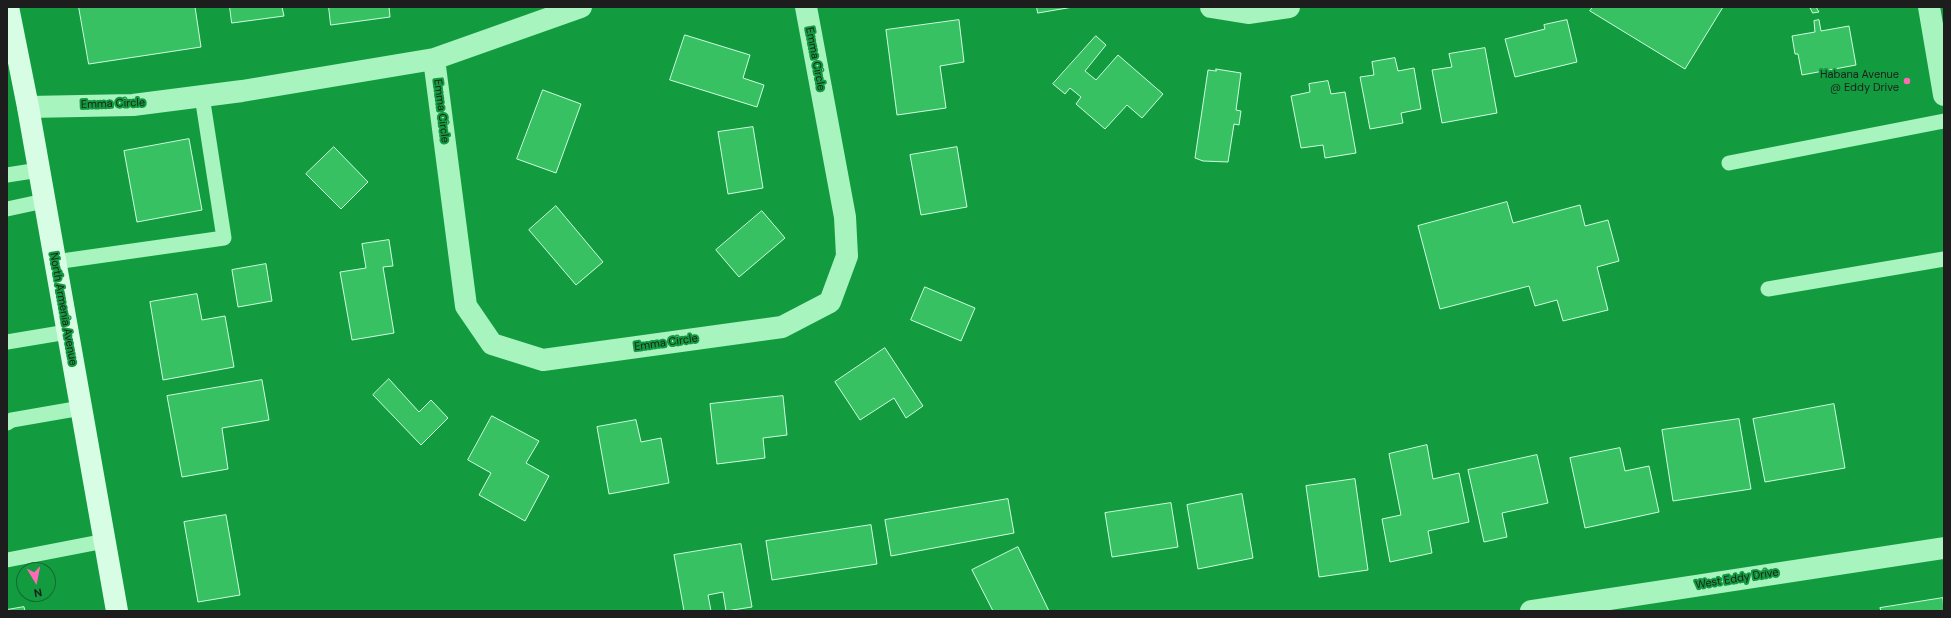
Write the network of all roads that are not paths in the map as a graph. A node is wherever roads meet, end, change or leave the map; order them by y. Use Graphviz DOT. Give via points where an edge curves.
graph roads {
  1 [pos="8,7"];
  2 [pos="581,7"];
  3 [pos="806,7"];
  4 [pos="1211,7"];
  5 [pos="1289,7"];
  6 [pos="1929,7"];
  7 [pos="1939,36"];
  8 [pos="434,59"];
  9 [pos="1944,95"];
  10 [pos="202,96"];
  11 [pos="28,106"];
  12 [pos="1944,120"];
  13 [pos="1729,163"];
  14 [pos="39,170"];
  15 [pos="7,175"];
  16 [pos="44,201"];
  17 [pos="7,209"];
  18 [pos="1944,259"];
  19 [pos="55,262"];
  20 [pos="1768,288"];
  21 [pos="67,332"];
  22 [pos="7,342"];
  23 [pos="81,408"];
  24 [pos="7,423"];
  25 [pos="105,541"];
  26 [pos="1944,548"];
  27 [pos="7,560"];
  28 [pos="117,611"];
  29 [pos="1531,611"];
  1 -- 11 [label="main road, North Armenia Avenue"];
  2 -- 8 [label="street, Emma Circle"];
  3 -- 8 [label="street, Emma Circle" via="845,217 847,256 830,302 782,327 544,360 492,344 466,306"];
  4 -- 5 [label="street" via="1248,13"];
  6 -- 7 [label="street"];
  7 -- 9 [label="street"];
  8 -- 10 [label="street, Emma Circle" via="242,92"];
  10 -- 11 [label="street, Emma Circle" via="133,105"];
  10 -- 19 [label="lane" via="224,238"];
  11 -- 14 [label="main road, North Armenia Avenue"];
  12 -- 13 [label="lane"];
  14 -- 15 [label="lane"];
  14 -- 16 [label="main road, North Armenia Avenue"];
  16 -- 17 [label="lane"];
  16 -- 19 [label="main road, North Armenia Avenue"];
  18 -- 20 [label="lane"];
  19 -- 21 [label="main road, North Armenia Avenue"];
  21 -- 22 [label="lane"];
  21 -- 23 [label="main road, North Armenia Avenue"];
  23 -- 24 [label="lane"];
  23 -- 25 [label="main road, North Armenia Avenue"];
  25 -- 27 [label="lane"];
  25 -- 28 [label="main road, North Armenia Avenue"];
  26 -- 29 [label="street, West Eddy Drive"];
}
